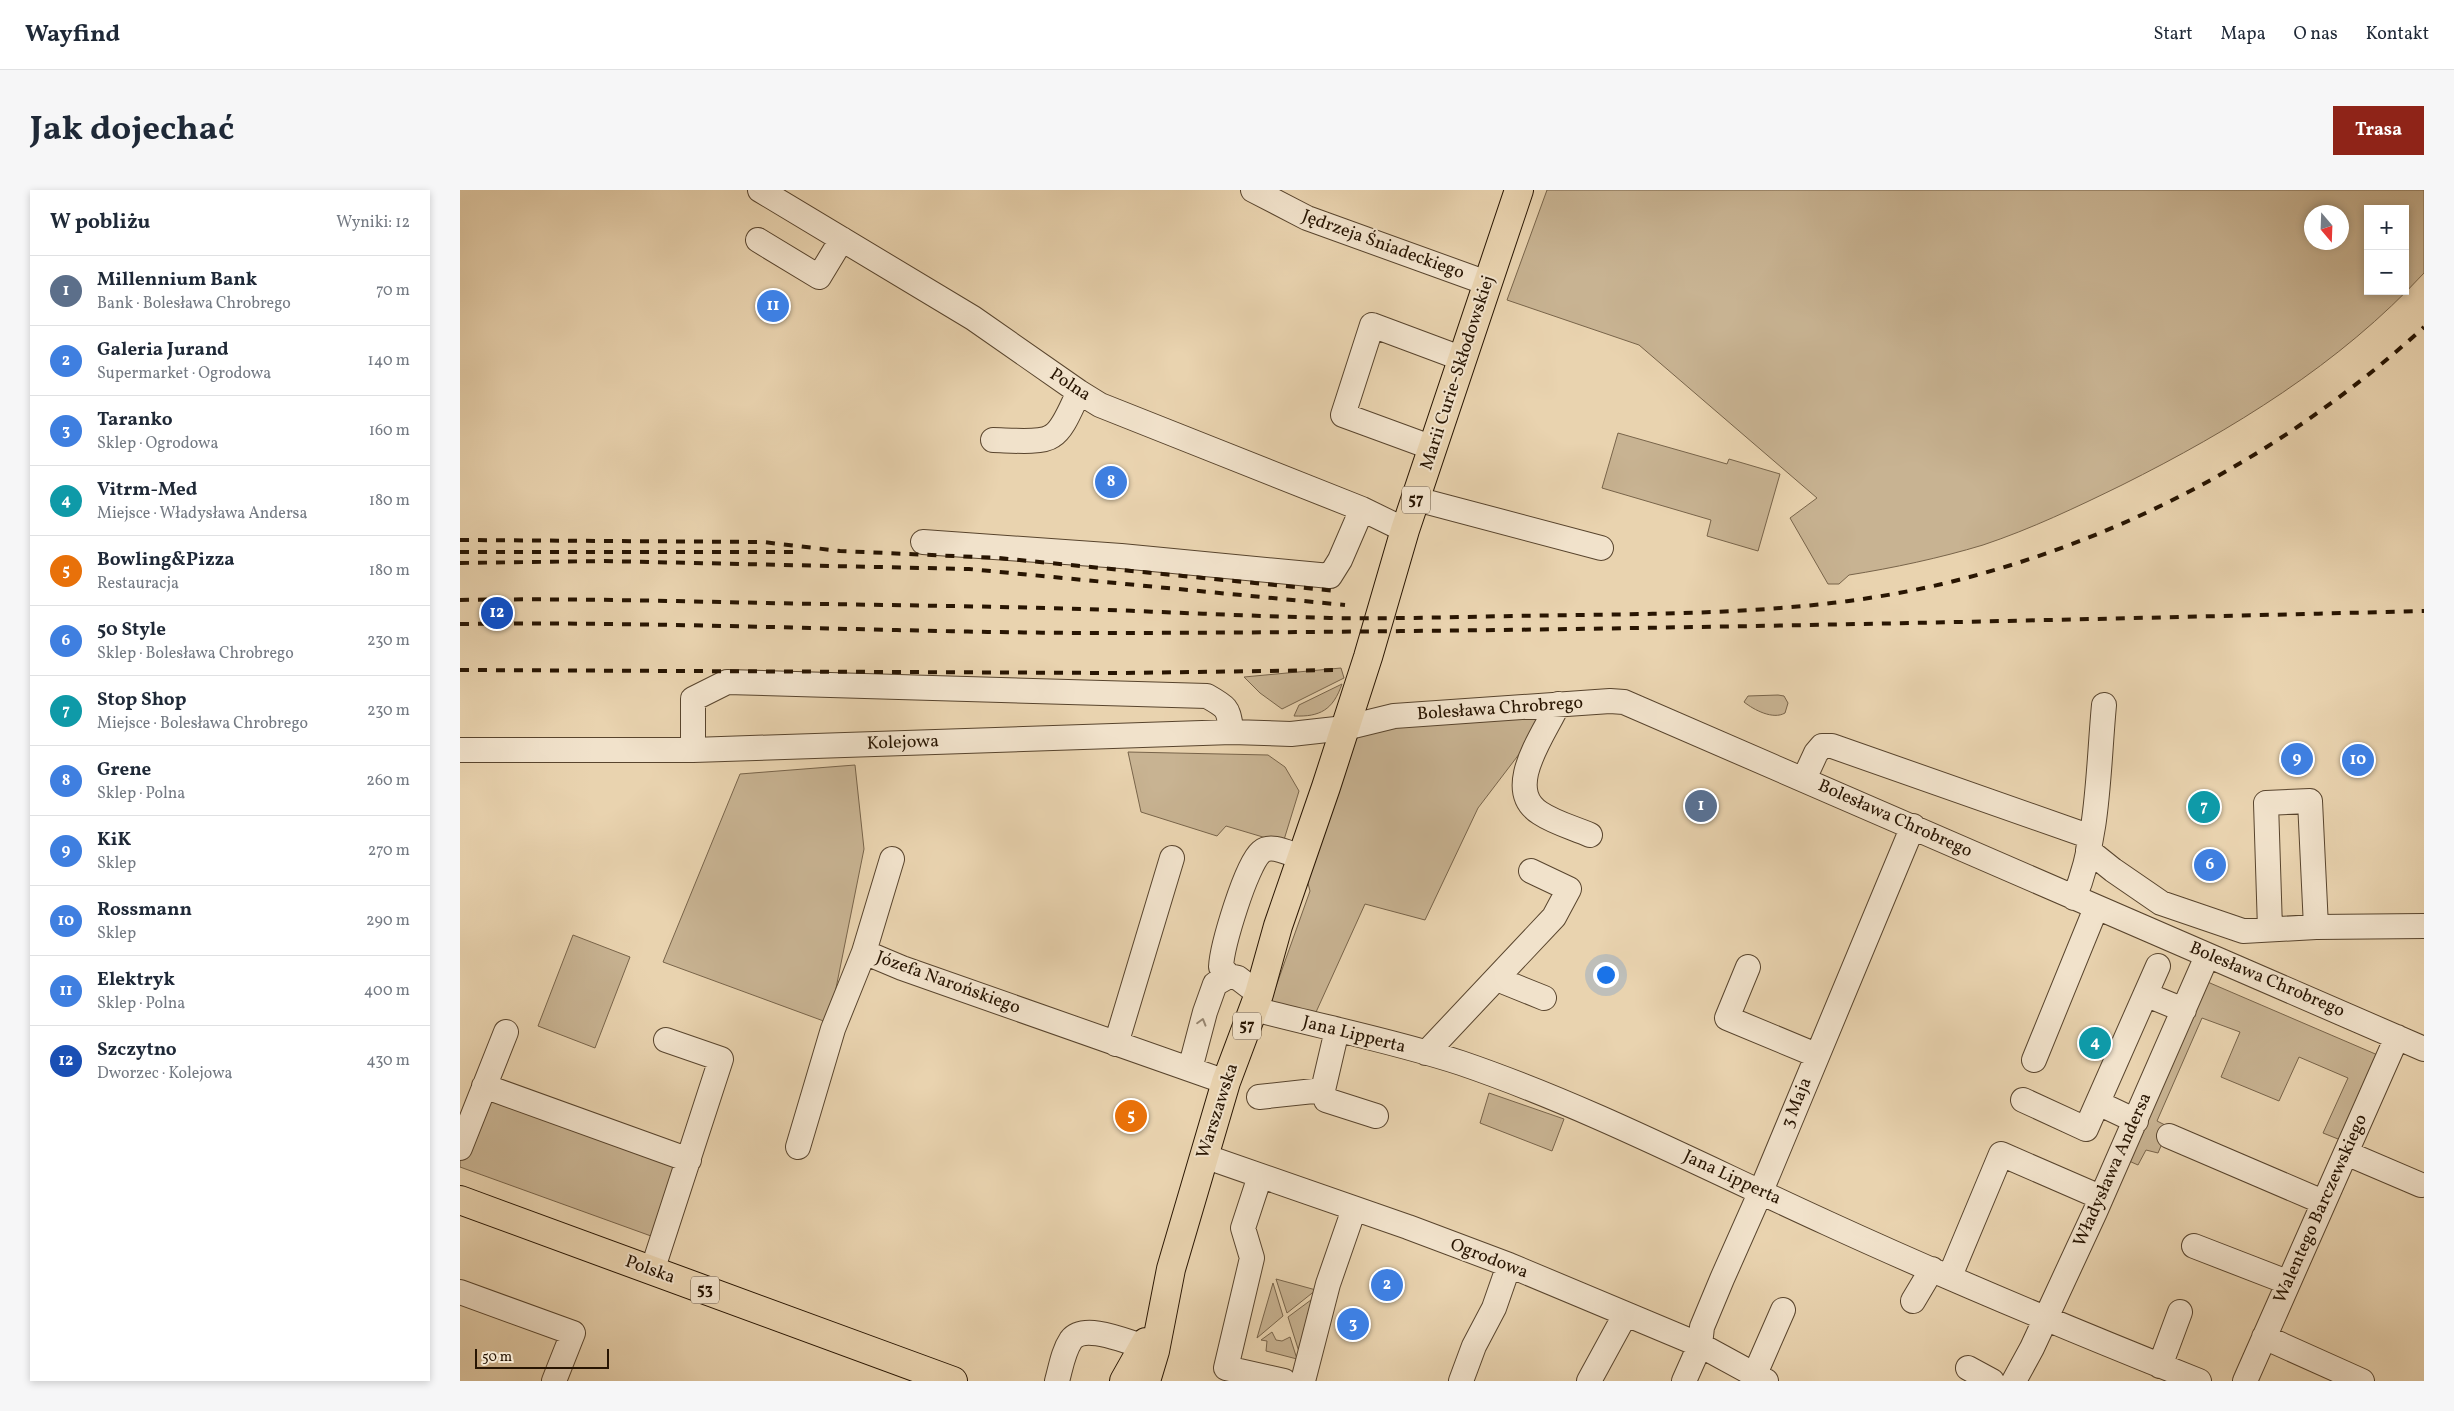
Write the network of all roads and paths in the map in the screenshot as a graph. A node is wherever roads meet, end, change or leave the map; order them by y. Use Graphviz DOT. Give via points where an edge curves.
graph roads {
  1 [pos="760,190"];
  2 [pos="1254,190"];
  3 [pos="1519,190"];
  4 [pos="842,239"];
  5 [pos="758,240"];
  6 [pos="1487,283"];
  7 [pos="1463,359"];
  8 [pos="1078,392"];
  9 [pos="993,440"];
  10 [pos="1433,448"];
  11 [pos="1416,498"];
  12 [pos="1362,509"];
  13 [pos="1405,530"];
  14 [pos="923,542"];
  15 [pos="1601,548"];
  16 [pos="1558,704"];
  17 [pos="2104,705"];
  18 [pos="1345,728"];
  19 [pos="1232,732"];
  20 [pos="460,750"];
  21 [pos="692,750"];
  22 [pos="1804,779"];
  23 [pos="1913,826"];
  24 [pos="1590,834"];
  25 [pos="2090,843"];
  26 [pos="1301,857"];
  27 [pos="1172,858"];
  28 [pos="892,859"];
  29 [pos="1531,871"];
  30 [pos="2074,898"];
  31 [pos="2096,908"];
  32 [pos="2424,926"];
  33 [pos="2316,927"];
  34 [pos="2270,929"];
  35 [pos="864,952"];
  36 [pos="2208,956"];
  37 [pos="2158,966"];
  38 [pos="1748,967"];
  39 [pos="1228,976"];
  40 [pos="1497,979"];
  41 [pos="2147,995"];
  42 [pos="1544,998"];
  43 [pos="1256,1001"];
  44 [pos="2184,1010"];
  45 [pos="1337,1030"];
  46 [pos="1450,1030"];
  47 [pos="506,1032"];
  48 [pos="2398,1037"];
  49 [pos="666,1040"];
  50 [pos="1116,1044"];
  51 [pos="2424,1048"];
  52 [pos="1426,1053"];
  53 [pos="1816,1055"];
  54 [pos="2034,1060"];
  55 [pos="1461,1063"];
  56 [pos="1190,1069"];
  57 [pos="1226,1082"];
  58 [pos="484,1086"];
  59 [pos="1323,1090"];
  60 [pos="1259,1096"];
  61 [pos="2022,1100"];
  62 [pos="2098,1103"];
  63 [pos="1376,1116"];
  64 [pos="2136,1121"];
  65 [pos="2169,1136"];
  66 [pos="798,1147"];
  67 [pos="460,1148"];
  68 [pos="2346,1153"];
  69 [pos="1204,1156"];
  70 [pos="689,1160"];
  71 [pos="1260,1176"];
  72 [pos="2421,1186"];
  73 [pos="1761,1191"];
  74 [pos="2093,1194"];
  75 [pos="460,1200"];
  76 [pos="2323,1202"];
  77 [pos="1354,1209"];
  78 [pos="2194,1246"];
  79 [pos="1509,1265"];
  80 [pos="652,1271"];
  81 [pos="1941,1273"];
  82 [pos="2287,1282"];
  83 [pos="460,1292"];
  84 [pos="1913,1301"];
  85 [pos="1783,1310"];
  86 [pos="2180,1312"];
  87 [pos="1625,1315"];
  88 [pos="2045,1319"];
  89 [pos="1150,1337"];
  90 [pos="2264,1337"];
  91 [pos="1700,1345"];
  92 [pos="2160,1366"];
  93 [pos="1968,1368"];
  94 [pos="1760,1377"];
  95 [pos="554,1381"];
  96 [pos="952,1381"];
  97 [pos="1057,1381"];
  98 [pos="1124,1381"];
  99 [pos="1146,1381"];
  100 [pos="1284,1381"];
  101 [pos="1303,1381"];
  102 [pos="1461,1381"];
  103 [pos="1589,1381"];
  104 [pos="1684,1381"];
  105 [pos="1992,1381"];
  106 [pos="2014,1381"];
  107 [pos="2199,1381"];
  108 [pos="2245,1381"];
  109 [pos="2362,1381"];
  1 -- 4 [label="street, Polna"];
  2 -- 6 [label="street, Jędrzeja Śniadeckiego" via="1307,218"];
  3 -- 6 [label="main road, Marii Curie-Skłodowskiej / 57"];
  4 -- 5 [label="street" via="819,277"];
  4 -- 8 [label="street, Polna" via="972,318"];
  6 -- 7 [label="main road, Marii Curie-Skłodowskiej / 57"];
  7 -- 10 [label="main road, Marii Curie-Skłodowskiej / 57"];
  7 -- 10 [label="street" via="1372,325 1342,415"];
  8 -- 9 [label="street" via="1058,432 1051,437 1042,440"];
  8 -- 12 [label="street, Polna" via="1100,405"];
  10 -- 11 [label="main road, Marii Curie-Skłodowskiej / 57"];
  11 -- 13 [label="main road, Marii Curie-Skłodowskiej / 57"];
  11 -- 15 [label="street"];
  12 -- 13 [label="street, Polna"];
  12 -- 14 [label="street" via="1330,576 1121,556"];
  13 -- 18 [label="main road, Marii Curie-Skłodowskiej / 57"];
  16 -- 18 [label="street, Bolesława Chrobrego" via="1394,716"];
  16 -- 22 [label="street, Bolesława Chrobrego" via="1624,702"];
  16 -- 24 [label="street" via="1529,764 1524,780 1525,794 1532,807 1542,814"];
  17 -- 25 [label="street"];
  18 -- 19 [label="street, Kolejowa" via="1291,734"];
  18 -- 26 [label="main road, Warszawska / 57"];
  19 -- 21 [label="street, Kolejowa"];
  19 -- 21 [label="street" via="1230,713 1207,696 727,682 694,699"];
  20 -- 21 [label="street, Kolejowa"];
  22 -- 23 [label="street, Bolesława Chrobrego"];
  22 -- 25 [label="street" via="1816,753 1822,746 1832,746"];
  23 -- 30 [label="street, Bolesława Chrobrego"];
  23 -- 53 [label="street, 3 Maja"];
  25 -- 30 [label="street"];
  25 -- 34 [label="street" via="2113,870 2161,903 2243,931"];
  26 -- 39 [label="street" via="1270,848 1261,851 1253,863 1221,959 1220,967"];
  26 -- 43 [label="main road, Warszawska / 57"];
  27 -- 50 [label="street"];
  28 -- 35 [label="street"];
  29 -- 40 [label="street" via="1569,889 1554,917"];
  30 -- 31 [label="street, Bolesława Chrobrego"];
  31 -- 36 [label="street, Bolesława Chrobrego"];
  31 -- 54 [label="street"];
  32 -- 33 [label="street"];
  33 -- 34 [label="street"];
  33 -- 34 [label="street" via="2310,801 2266,803"];
  35 -- 50 [label="street, Józefa Narońskiego"];
  35 -- 66 [label="street, Józefa Narońskiego" via="833,1029"];
  36 -- 44 [label="street, Władysława Andersa"];
  36 -- 48 [label="street, Bolesława Chrobrego"];
  37 -- 41 [label="street"];
  38 -- 53 [label="street" via="1728,1018"];
  39 -- 43 [label="street" via="1238,978"];
  56 -- 39 [label="street, one-way" via="1215,984"];
  40 -- 42 [label="street"];
  40 -- 46 [label="street"];
  41 -- 44 [label="street"];
  41 -- 62 [label="street"];
  43 -- 45 [label="street, Jana Lipperta"];
  43 -- 57 [label="main road, Warszawska / 57"];
  44 -- 64 [label="street, Władysława Andersa"];
  45 -- 52 [label="street, Jana Lipperta"];
  45 -- 59 [label="street"];
  46 -- 52 [label="street"];
  46 -- 55 [label="street"];
  47 -- 58 [label="street"];
  48 -- 51 [label="street, Bolesława Chrobrego"];
  48 -- 68 [label="street, Walentego Barczewskiego"];
  49 -- 70 [label="street" via="721,1060"];
  50 -- 56 [label="street, Józefa Narońskiego"];
  52 -- 55 [label="street, Jana Lipperta"];
  53 -- 73 [label="street, 3 Maja"];
  55 -- 73 [label="street, Jana Lipperta" via="1587,1112"];
  56 -- 57 [label="street, Józefa Narońskiego"];
  57 -- 69 [label="main road, Warszawska / 57"];
  58 -- 67 [label="street"];
  58 -- 70 [label="street"];
  59 -- 60 [label="street"];
  59 -- 63 [label="street" via="1326,1100"];
  61 -- 62 [label="street" via="2086,1129"];
  62 -- 64 [label="street"];
  64 -- 88 [label="street, Władysława Andersa"];
  65 -- 76 [label="street"];
  68 -- 72 [label="street"];
  68 -- 76 [label="street, Walentego Barczewskiego"];
  69 -- 71 [label="street, Ogrodowa"];
  69 -- 89 [label="main road, Warszawska / 57"];
  70 -- 80 [label="street"];
  71 -- 77 [label="street, Ogrodowa"];
  71 -- 100 [label="street" via="1243,1228 1252,1258 1226,1368"];
  73 -- 81 [label="street, Jana Lipperta"];
  73 -- 91 [label="street, 3 Maja" via="1702,1327"];
  74 -- 81 [label="street" via="2001,1154"];
  75 -- 80 [label="main road, Polska / 53"];
  76 -- 82 [label="street, Walentego Barczewskiego"];
  77 -- 79 [label="street, Ogrodowa"];
  77 -- 101 [label="street" via="1328,1284"];
  78 -- 82 [label="street"];
  79 -- 87 [label="street, Ogrodowa"];
  79 -- 102 [label="street" via="1494,1308 1474,1346"];
  80 -- 96 [label="main road, Polska / 53"];
  81 -- 84 [label="street"];
  81 -- 88 [label="street, Jana Lipperta"];
  82 -- 90 [label="street, Walentego Barczewskiego"];
  83 -- 95 [label="street" via="573,1333"];
  85 -- 94 [label="street"];
  86 -- 92 [label="street"];
  87 -- 91 [label="street, Ogrodowa"];
  87 -- 103 [label="street"];
  88 -- 92 [label="street, Jana Lipperta"];
  88 -- 106 [label="street, Władysława Andersa"];
  89 -- 97 [label="street" via="1082,1333 1073,1338 1066,1350"];
  89 -- 98 [label="main road, Warszawska / 57"];
  89 -- 99 [label="main road, Warszawska / 57" via="1155,1350"];
  90 -- 108 [label="street, Walentego Barczewskiego"];
  90 -- 109 [label="street"];
  91 -- 94 [label="street, Ogrodowa"];
  91 -- 104 [label="street, 3 Maja"];
  92 -- 107 [label="street, Jana Lipperta"];
  93 -- 105 [label="street"];
}
